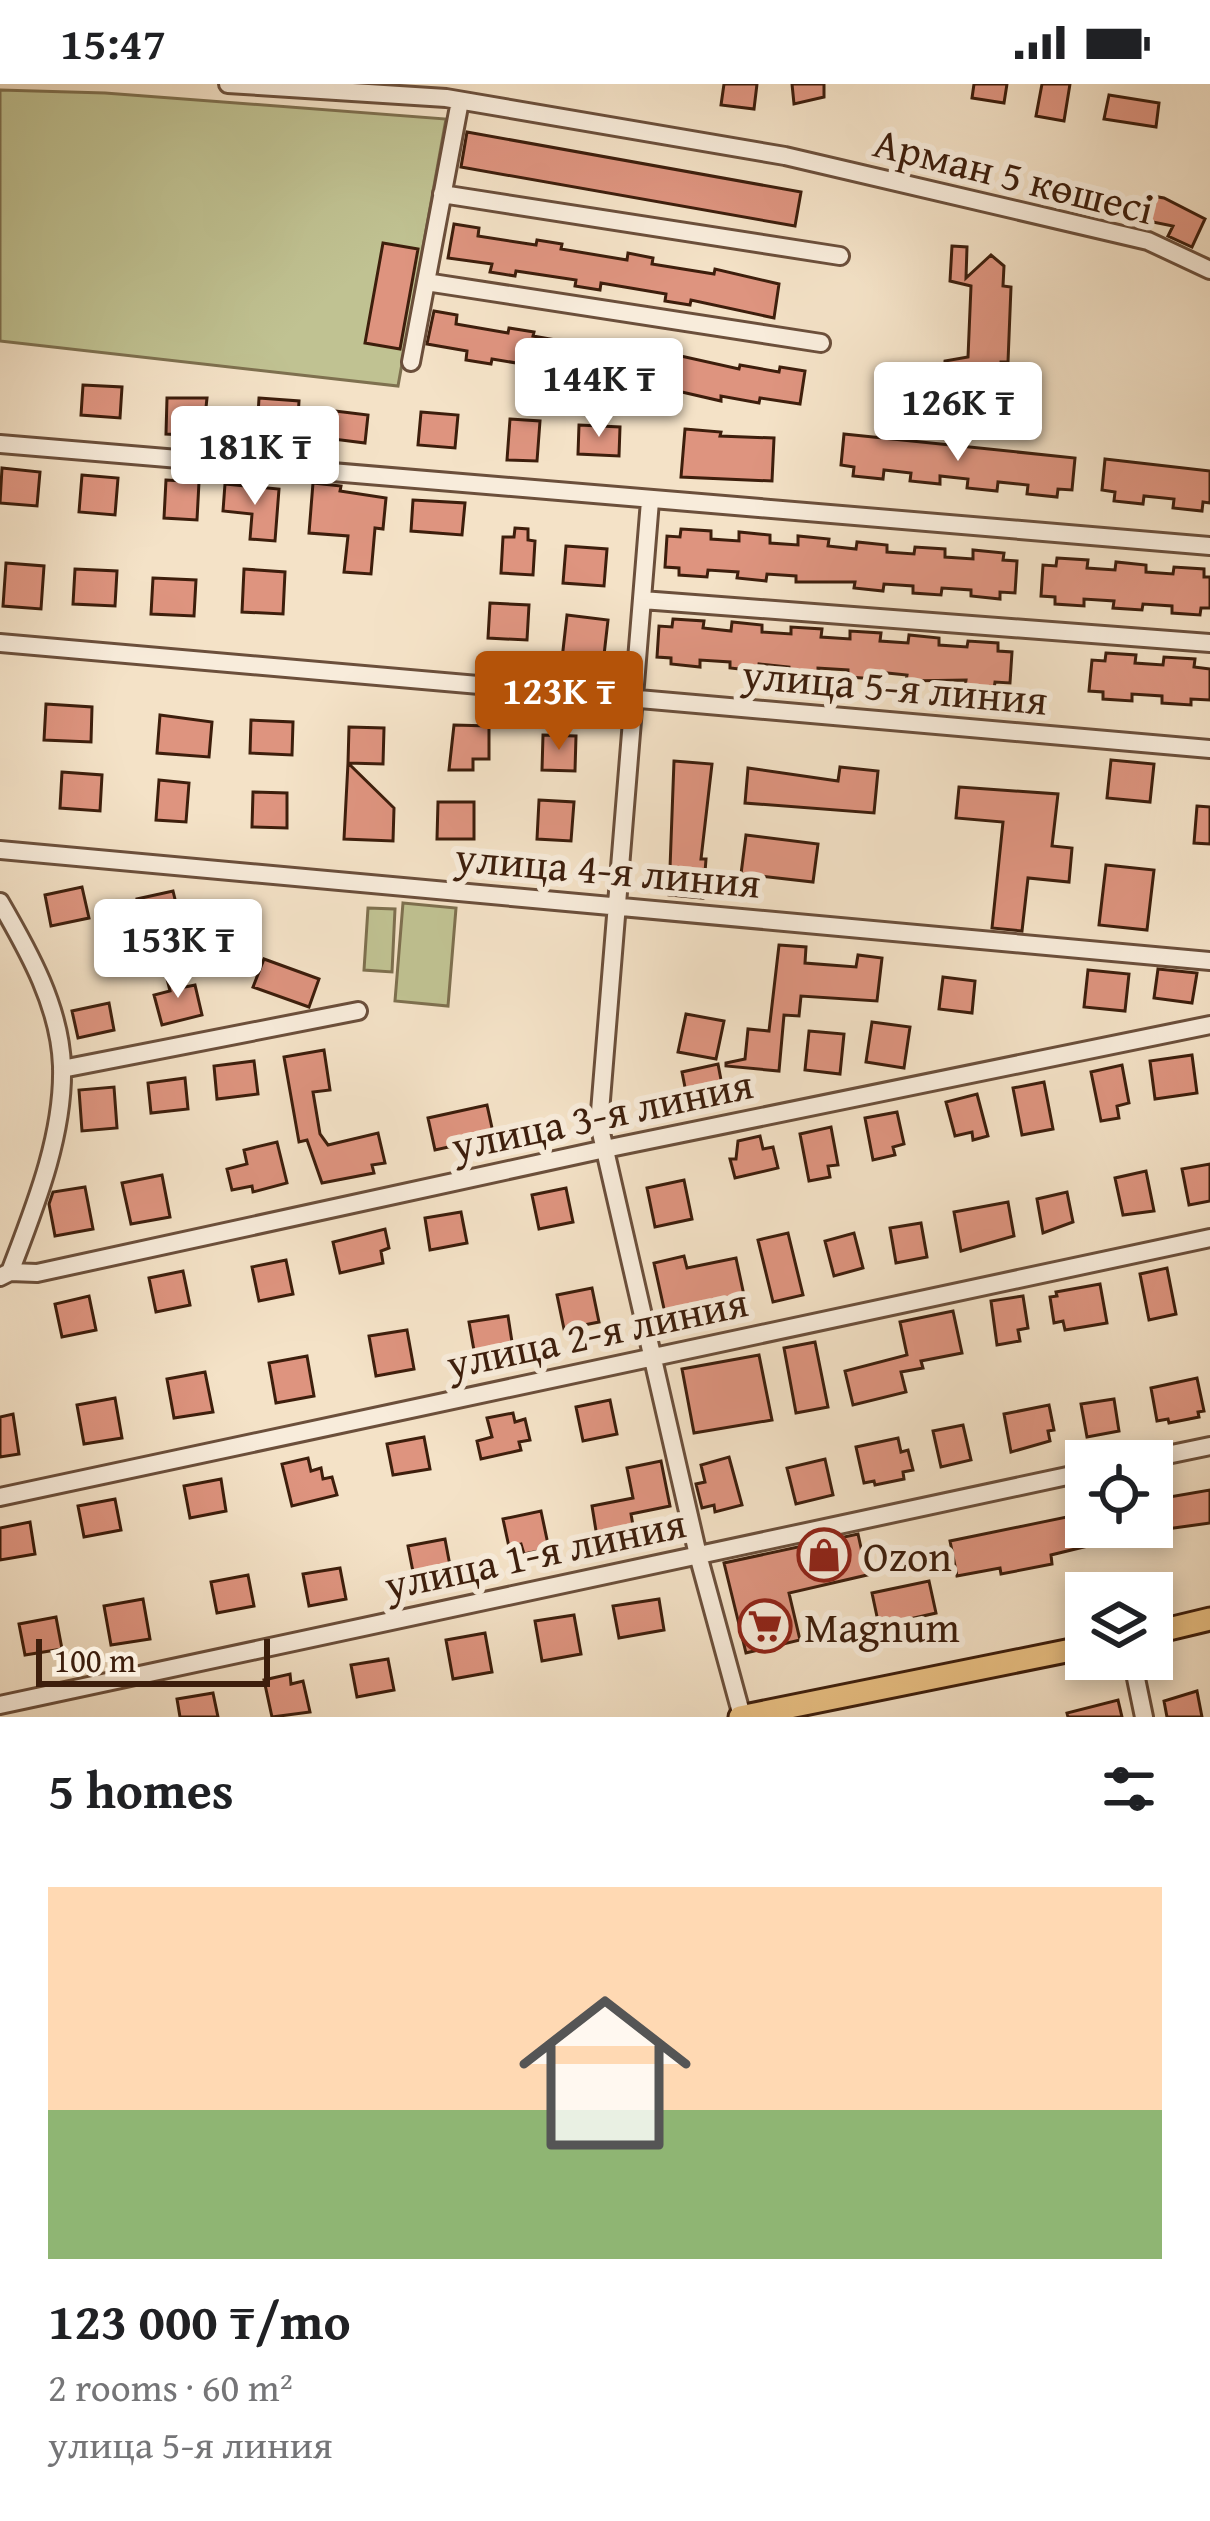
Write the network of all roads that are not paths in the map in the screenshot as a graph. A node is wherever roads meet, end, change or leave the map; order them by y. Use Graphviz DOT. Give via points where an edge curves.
graph roads {
  1 [pos="228,84"];
  2 [pos="460,100"];
  3 [pos="442,194"];
  4 [pos="840,256"];
  5 [pos="1210,270"];
  6 [pos="426,282"];
  7 [pos="821,343"];
  8 [pos="411,362"];
  9 [pos="0,444"];
  10 [pos="650,502"];
  11 [pos="1210,546"];
  12 [pos="642,600"];
  13 [pos="0,643"];
  14 [pos="1210,643"];
  15 [pos="635,699"];
  16 [pos="1210,749"];
  17 [pos="0,850"];
  18 [pos="0,902"];
  19 [pos="618,906"];
  20 [pos="1210,961"];
  21 [pos="358,1011"];
  22 [pos="1210,1025"];
  23 [pos="62,1069"];
  24 [pos="605,1149"];
  25 [pos="1210,1238"];
  26 [pos="5,1275"];
  27 [pos="652,1356"];
  28 [pos="1210,1446"];
  29 [pos="1173,1454"];
  30 [pos="1065,1476"];
  31 [pos="0,1497"];
  32 [pos="698,1555"];
  33 [pos="1210,1619"];
  34 [pos="1173,1628"];
  35 [pos="1065,1651"];
  36 [pos="1136,1680"];
  37 [pos="0,1705"];
  38 [pos="770,1714"];
  39 [pos="741,1717"];
  40 [pos="1144,1717"];
  1 -- 2 [label="street, Арман 5 көшесі"];
  2 -- 3 [label="street"];
  2 -- 5 [label="street, Арман 5 көшесі" via="807,162 1148,241"];
  3 -- 4 [label="street"];
  3 -- 6 [label="street"];
  6 -- 7 [label="street"];
  6 -- 8 [label="street"];
  9 -- 10 [label="street"];
  10 -- 11 [label="street"];
  10 -- 12 [label="street"];
  12 -- 14 [label="street"];
  12 -- 15 [label="street"];
  13 -- 15 [label="street, улица 5-я линия"];
  15 -- 16 [label="street, улица 5-я линия"];
  15 -- 19 [label="street"];
  17 -- 19 [label="street, улица 4-я линия"];
  18 -- 23 [label="street" via="52,1010"];
  19 -- 20 [label="street, улица 4-я линия"];
  19 -- 24 [label="street" via="599,1124"];
  21 -- 23 [label="street"];
  22 -- 24 [label="street, улица 3-я линия"];
  23 -- 26 [label="street" via="44,1177"];
  24 -- 26 [label="street, улица 3-я линия"];
  24 -- 27 [label="street"];
  25 -- 27 [label="street, улица 2-я линия"];
  27 -- 31 [label="street, улица 2-я линия"];
  27 -- 32 [label="street"];
  28 -- 29 [label="street"];
  30 -- 32 [label="street, улица 1-я линия"];
  32 -- 37 [label="street, улица 1-я линия"];
  32 -- 39 [label="street"];
  33 -- 34 [label="main road"];
  35 -- 38 [label="main road"];
  36 -- 40 [label="street"];
  38 -- 39 [label="main road"];
}
